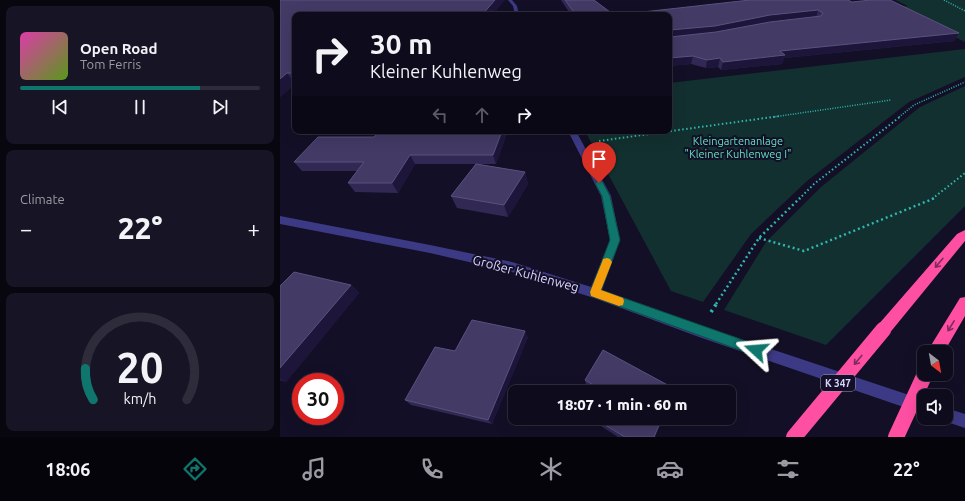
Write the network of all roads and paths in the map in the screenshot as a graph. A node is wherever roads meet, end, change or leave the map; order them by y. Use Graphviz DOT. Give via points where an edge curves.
graph roads {
  1 [pos="510,0"];
  2 [pos="944,0"];
  3 [pos="965,10"];
  4 [pos="516,12"];
  5 [pos="965,82"];
  6 [pos="891,100"];
  7 [pos="672,131"];
  8 [pos="574,134"];
  9 [pos="650,134"];
  10 [pos="579,144"];
  11 [pos="965,173"];
  12 [pos="280,220"];
  13 [pos="965,235"];
  14 [pos="758,238"];
  15 [pos="595,292"];
  16 [pos="965,303"];
  17 [pos="699,331"];
  18 [pos="939,345"];
  19 [pos="922,381"];
  20 [pos="917,406"];
  21 [pos="953,418"];
  22 [pos="965,422"];
  23 [pos="794,437"];
  24 [pos="896,437"];
  1 -- 4 [label="street"];
  2 -- 3 [label="path"];
  5 -- 14 [label="path" via="914,105 814,184"];
  6 -- 7 [label="path"];
  8 -- 10 [label="street"];
  9 -- 10 [label="path"];
  10 -- 15 [label="street" via="606,196 615,240"];
  11 -- 14 [label="path" via="935,198 804,251"];
  12 -- 15 [label="street, Großer Kuhlenweg" via="512,267"];
  13 -- 23 [label="highway, K 347, one-way, bridge"];
  14 -- 17 [label="path"];
  15 -- 17 [label="street, Großer Kuhlenweg"];
  16 -- 18 [label="highway, one-way"];
  17 -- 20 [label="street, Großer Kuhlenweg"];
  19 -- 24 [label="highway, bridge"];
  21 -- 22 [label="street"];
}
